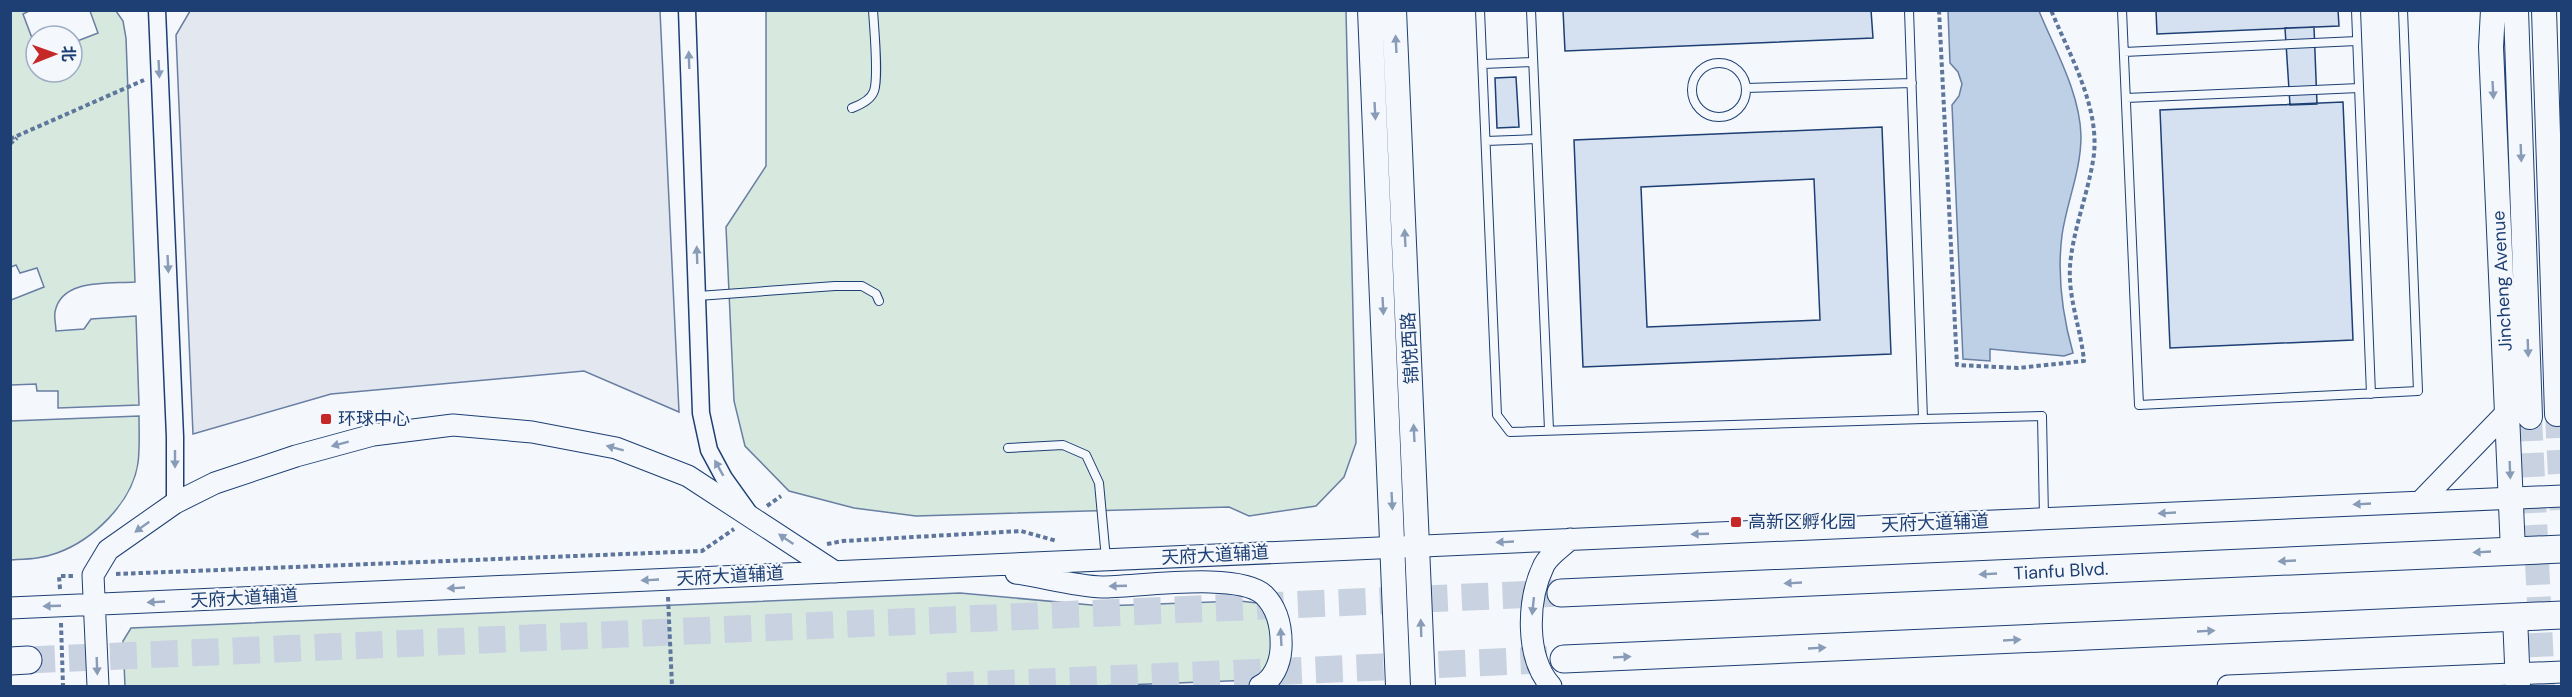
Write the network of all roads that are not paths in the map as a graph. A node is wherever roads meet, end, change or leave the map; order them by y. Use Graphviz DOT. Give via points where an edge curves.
graph roads {
  1 [pos="157,10"];
  2 [pos="687,10"];
  3 [pos="873,10"];
  4 [pos="1370,10"];
  5 [pos="1394,10"];
  6 [pos="1480,10"];
  7 [pos="1531,10"];
  8 [pos="1909,10"];
  9 [pos="2122,10"];
  10 [pos="2355,10"];
  11 [pos="2403,10"];
  12 [pos="2491,10"];
  13 [pos="2516,10"];
  14 [pos="2544,10"];
  15 [pos="2357,41"];
  16 [pos="2124,52"];
  17 [pos="1533,62"];
  18 [pos="1483,64"];
  19 [pos="1912,83"];
  20 [pos="1746,88"];
  21 [pos="2359,88"];
  22 [pos="2126,98"];
  23 [pos="852,108"];
  24 [pos="1536,139"];
  25 [pos="1486,141"];
  26 [pos="698,296"];
  27 [pos="879,301"];
  28 [pos="2371,394"];
  29 [pos="2519,414"];
  30 [pos="2557,414"];
  31 [pos="1923,419"];
  32 [pos="1549,430"];
  33 [pos="1008,448"];
  34 [pos="2562,496"];
  35 [pos="2511,498"];
  36 [pos="2420,502"];
  37 [pos="175,503"];
  38 [pos="751,516"];
  39 [pos="2044,519"];
  40 [pos="1570,539"];
  41 [pos="1419,546"];
  42 [pos="1393,547"];
  43 [pos="2562,549"];
  44 [pos="2513,551"];
  45 [pos="1106,560"];
  46 [pos="975,566"];
  47 [pos="835,572"];
  48 [pos="1561,593"];
  49 [pos="94,604"];
  50 [pos="10,608"];
  51 [pos="2562,615"];
  52 [pos="2515,617"];
  53 [pos="1564,659"];
  54 [pos="2562,672"];
  55 [pos="2518,680"];
  56 [pos="2437,682"];
  57 [pos="98,687"];
  58 [pos="1260,687"];
  59 [pos="1398,687"];
  60 [pos="1423,687"];
  61 [pos="1551,687"];
  62 [pos="2228,687"];
  1 -- 37 [label="street, one-way"];
  26 -- 2 [label="street, one-way"];
  3 -- 23 [label="lane" via="874,92 864,103"];
  4 -- 42 [label="main road, 锦悦西路, one-way"];
  41 -- 5 [label="main road, 锦悦西路, one-way"];
  6 -- 18 [label="lane"];
  7 -- 17 [label="lane"];
  8 -- 19 [label="lane"];
  9 -- 16 [label="lane"];
  10 -- 15 [label="lane"];
  11 -- 28 [label="lane" via="2418,391"];
  12 -- 29 [label="main road, Jincheng Avenue, one-way"];
  13 -- 29 [label="main road, one-way"];
  14 -- 30 [label="main road"];
  15 -- 16 [label="lane"];
  15 -- 21 [label="lane"];
  16 -- 22 [label="lane"];
  17 -- 18 [label="lane"];
  17 -- 24 [label="lane"];
  18 -- 25 [label="lane"];
  19 -- 20 [label="lane"];
  19 -- 31 [label="lane"];
  20 -- 20 [label="lane" via="1739,71 1723,63 1698,73 1692,90 1698,107 1720,118 1743,105"];
  21 -- 22 [label="lane"];
  21 -- 28 [label="lane"];
  22 -- 28 [label="lane" via="2139,405"];
  24 -- 25 [label="lane"];
  24 -- 32 [label="lane"];
  25 -- 32 [label="lane" via="1497,416 1510,432"];
  26 -- 27 [label="lane" via="862,286 876,294"];
  38 -- 26 [label="street, one-way" via="709,450 701,413"];
  29 -- 35 [label="main road, Jincheng Avenue, one-way"];
  29 -- 36 [label="street"];
  31 -- 32 [label="lane"];
  31 -- 39 [label="lane" via="2042,416"];
  33 -- 45 [label="lane" via="1063,445 1086,455 1099,483"];
  34 -- 35 [label="street, 天府大道辅道"];
  35 -- 36 [label="street, 天府大道辅道"];
  35 -- 44 [label="main road, Jincheng Avenue"];
  36 -- 39 [label="street, 天府大道辅道, one-way"];
  38 -- 37 [label="street, one-way" via="688,476 616,448 532,432 453,425 374,435 297,456 215,483"];
  37 -- 49 [label="street, one-way" via="108,550 93,575"];
  47 -- 38 [label="street, one-way"];
  39 -- 40 [label="street, 天府大道辅道, one-way"];
  40 -- 41 [label="street, 天府大道辅道, one-way"];
  40 -- 61 [label="street, one-way" via="1545,563 1536,587 1532,616 1533,647 1543,677"];
  41 -- 42 [label="street, 天府大道辅道"];
  60 -- 41 [label="main road, 锦悦西路, one-way"];
  42 -- 45 [label="street, 天府大道辅道"];
  42 -- 59 [label="main road, 锦悦西路"];
  43 -- 44 [label="main road, Tianfu Blvd."];
  44 -- 48 [label="main road, Tianfu Blvd., one-way"];
  45 -- 46 [label="street, 天府大道辅道"];
  46 -- 47 [label="street, 天府大道辅道"];
  58 -- 46 [label="street, one-way" via="1268,682 1280,660 1279,616 1263,594 1244,585 1221,582 1100,587"];
  47 -- 49 [label="street, 天府大道辅道, one-way"];
  49 -- 50 [label="street, 天府大道辅道, one-way"];
  49 -- 57 [label="street, one-way"];
  51 -- 52 [label="main road"];
  53 -- 52 [label="main road, one-way"];
  52 -- 55 [label="main road"];
  54 -- 55 [label="street"];
  55 -- 56 [label="street"];
  56 -- 62 [label="street"];
}
